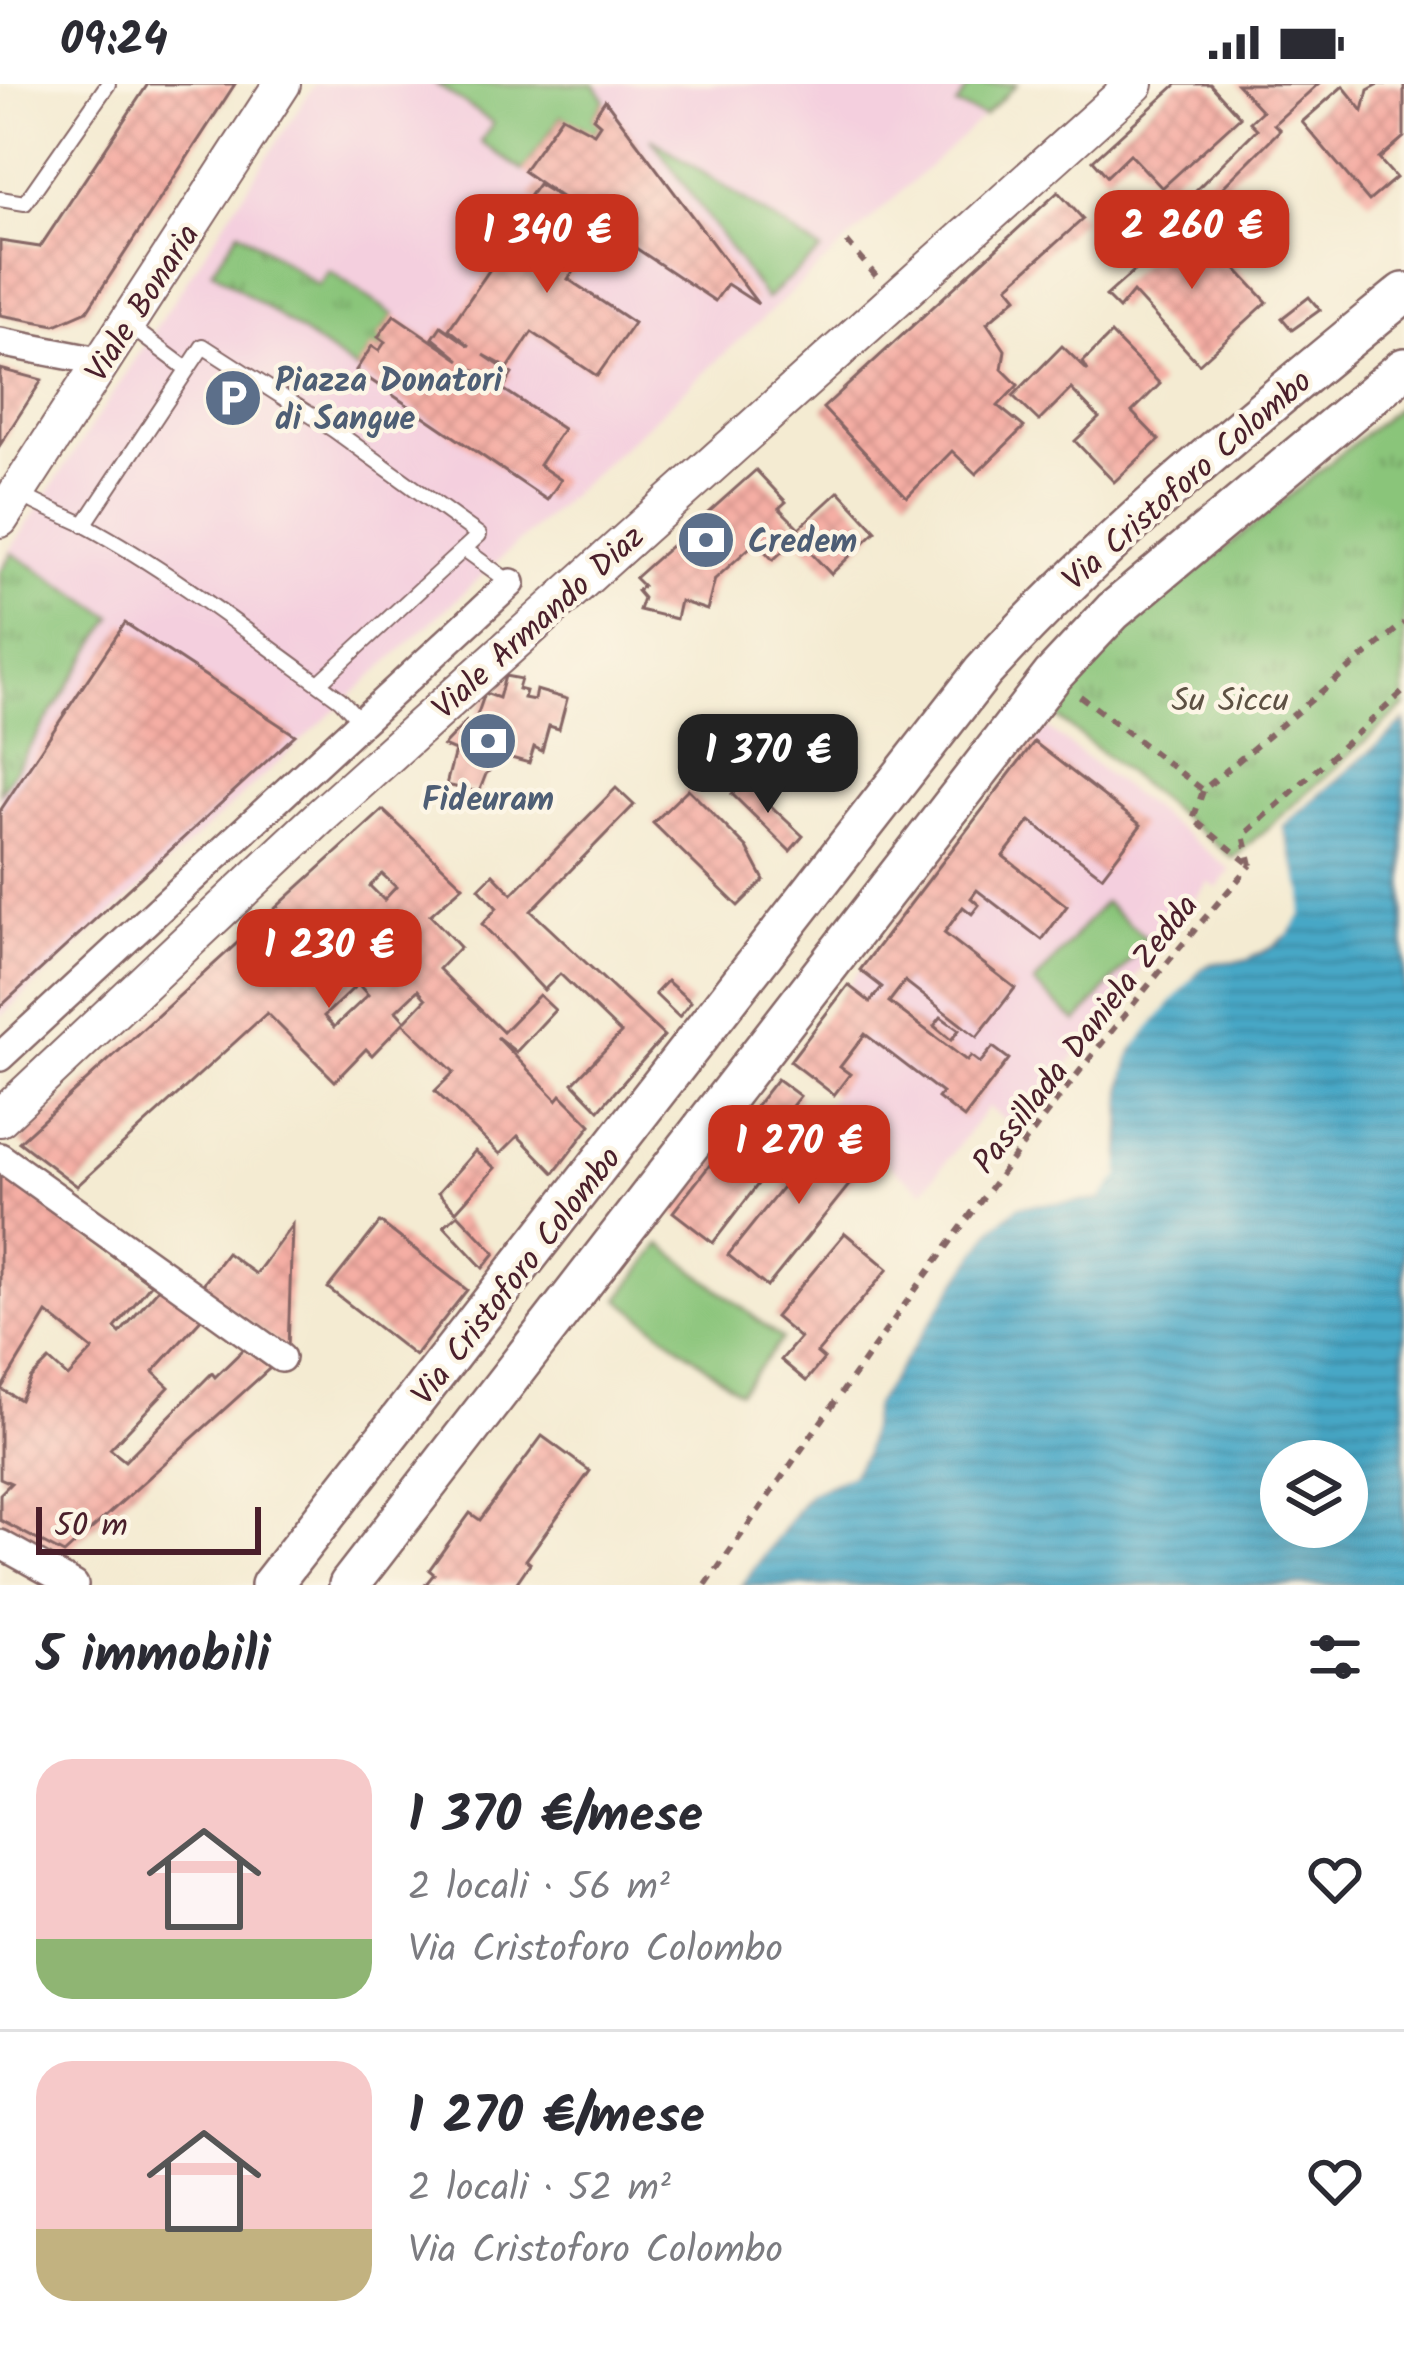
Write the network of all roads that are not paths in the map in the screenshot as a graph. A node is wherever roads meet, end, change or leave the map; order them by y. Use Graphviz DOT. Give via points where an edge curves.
graph roads {
  1 [pos="108,84"];
  2 [pos="282,84"];
  3 [pos="1135,84"];
  4 [pos="0,199"];
  5 [pos="1404,293"];
  6 [pos="127,324"];
  7 [pos="0,342"];
  8 [pos="103,362"];
  9 [pos="1404,368"];
  10 [pos="187,369"];
  11 [pos="9,506"];
  12 [pos="83,525"];
  13 [pos="464,549"];
  14 [pos="511,583"];
  15 [pos="319,683"];
  16 [pos="361,722"];
  17 [pos="0,1057"];
  18 [pos="0,1118"];
  19 [pos="0,1156"];
  20 [pos="281,1358"];
  21 [pos="0,1544"];
  22 [pos="74,1585"];
  23 [pos="271,1585"];
  24 [pos="350,1585"];
  1 -- 4 [label="lane" via="25,203"];
  2 -- 6 [label="main road, Viale Bonaria"];
  3 -- 18 [label="main road, Viale Armando Diaz" via="321,815"];
  5 -- 23 [label="main road, Via Cristoforo Colombo" via="1143,509 983,672"];
  6 -- 8 [label="main road, Viale Bonaria"];
  6 -- 10 [label="lane"];
  7 -- 8 [label="street"];
  8 -- 11 [label="main road, Viale Bonaria"];
  9 -- 24 [label="main road, Via Cristoforo Colombo" via="1113,610 1053,675"];
  10 -- 12 [label="lane"];
  10 -- 13 [label="lane" via="203,346 334,430 479,535"];
  11 -- 12 [label="lane"];
  12 -- 15 [label="lane"];
  13 -- 14 [label="lane"];
  13 -- 15 [label="lane"];
  14 -- 16 [label="street, Viale Armando Diaz"];
  15 -- 16 [label="lane"];
  16 -- 17 [label="street, Viale Armando Diaz"];
  19 -- 20 [label="street"];
  21 -- 22 [label="street"];
}
